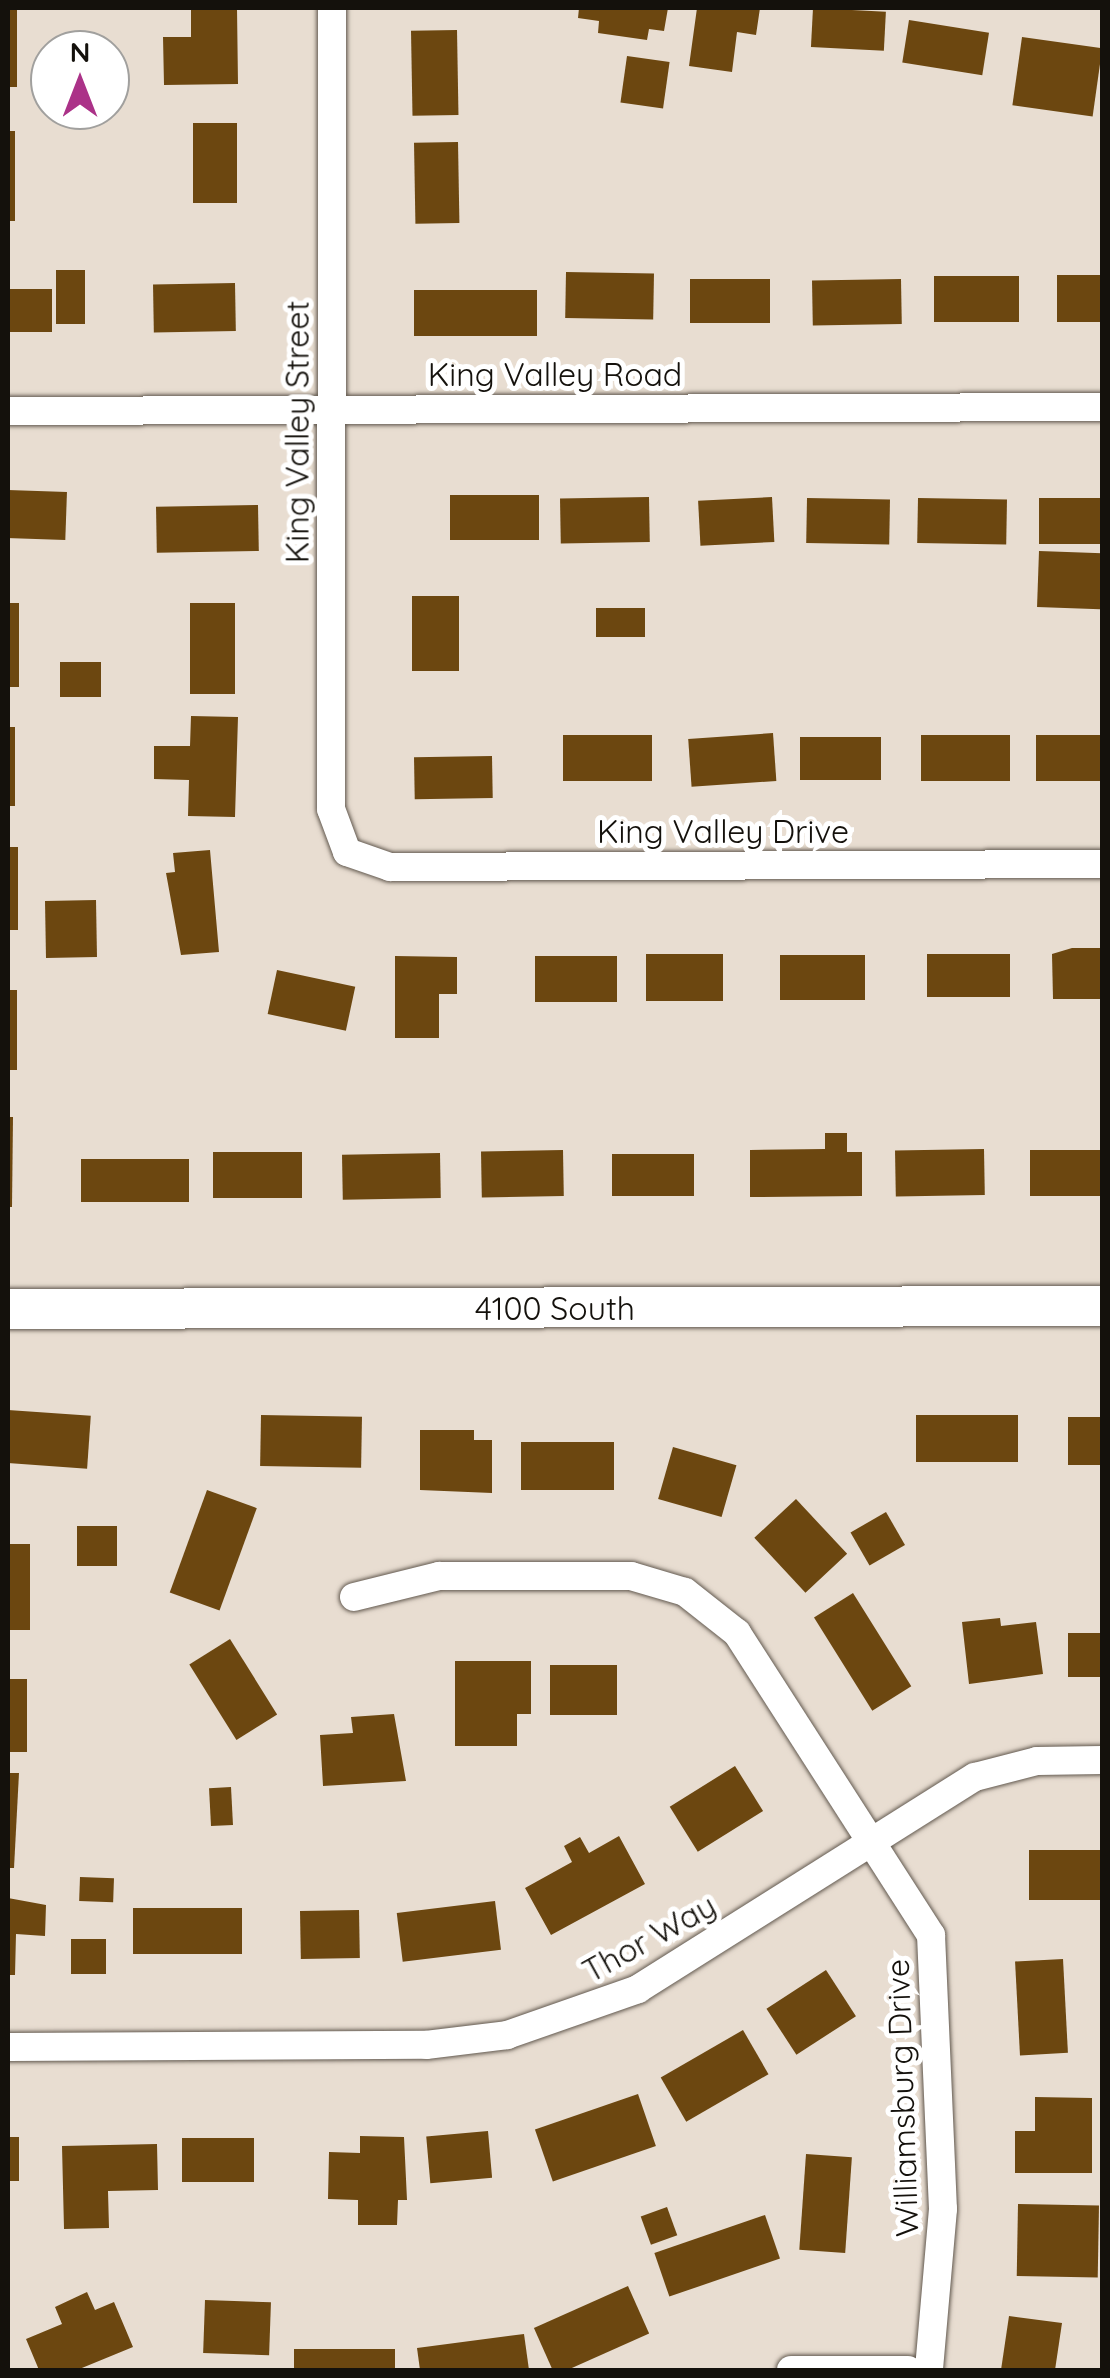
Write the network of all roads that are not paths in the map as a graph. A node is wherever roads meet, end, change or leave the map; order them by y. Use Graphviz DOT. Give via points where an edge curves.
graph roads {
  1 [pos="332,8"];
  2 [pos="1102,407"];
  3 [pos="332,410"];
  4 [pos="8,411"];
  5 [pos="347,852"];
  6 [pos="1102,864"];
  7 [pos="1102,1306"];
  8 [pos="8,1310"];
  9 [pos="354,1596"];
  10 [pos="1102,1760"];
  11 [pos="873,1839"];
  12 [pos="8,2046"];
  13 [pos="791,2370"];
  14 [pos="908,2370"];
  15 [pos="930,2370"];
  1 -- 3 [label="street, King Valley Street"];
  2 -- 3 [label="street, King Valley Road"];
  3 -- 4 [label="street, King Valley Road"];
  3 -- 5 [label="street, King Valley Street" via="331,809"];
  5 -- 6 [label="street, King Valley Drive" via="390,868"];
  7 -- 8 [label="main road, 4100 South"];
  9 -- 11 [label="street, Williamsburg Drive" via="457,1576 630,1576 686,1592 737,1634"];
  10 -- 11 [label="street, Thor Way" via="990,1772"];
  11 -- 12 [label="street, Thor Way" via="638,1989 507,2035 426,2045"];
  11 -- 15 [label="street, Williamsburg Drive" via="921,1914 936,1960 942,2257"];
  13 -- 14 [label="street"];
}
